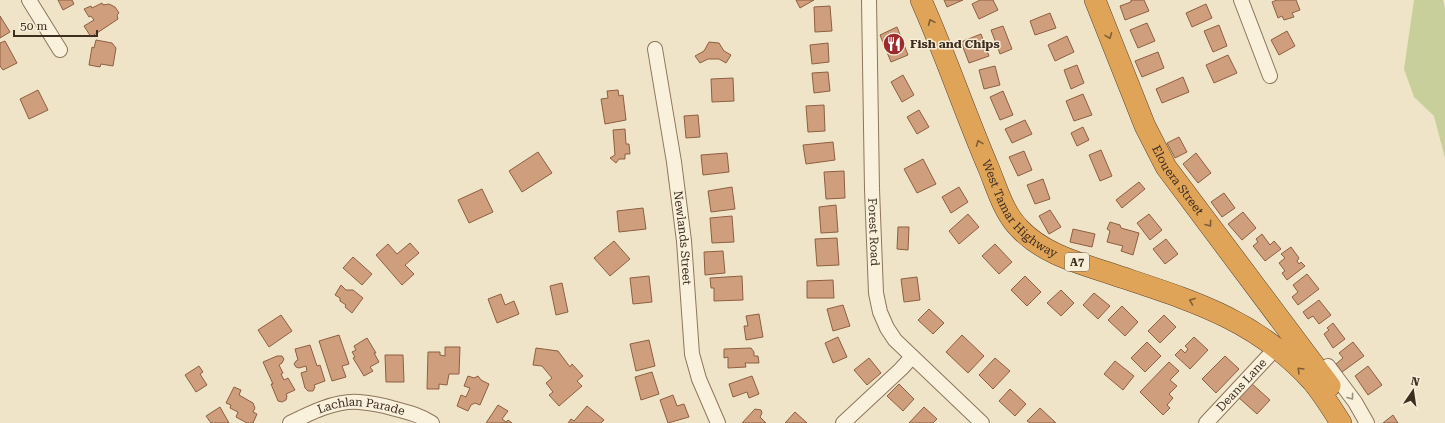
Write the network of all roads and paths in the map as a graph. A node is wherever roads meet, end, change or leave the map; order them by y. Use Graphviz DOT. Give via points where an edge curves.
graph roads {
  1 [pos="29,0"];
  2 [pos="869,0"];
  3 [pos="921,0"];
  4 [pos="1095,0"];
  5 [pos="1241,0"];
  6 [pos="655,49"];
  7 [pos="60,50"];
  8 [pos="1270,76"];
  9 [pos="1296,339"];
  10 [pos="1276,348"];
  11 [pos="912,357"];
  12 [pos="290,423"];
  13 [pos="432,423"];
  14 [pos="718,423"];
  15 [pos="843,423"];
  16 [pos="982,423"];
  17 [pos="1206,423"];
  18 [pos="1341,423"];
  19 [pos="1354,423"];
  20 [pos="1367,423"];
  1 -- 7 [label="street"];
  2 -- 11 [label="street, Forest Road" via="876,293 887,328"];
  10 -- 3 [label="highway, West Tamar Highway / A7, one-way" via="1256,333 1209,308 1072,260 1041,247 1027,237 1010,217"];
  4 -- 9 [label="highway, Elouera Street, one-way" via="1145,126 1166,167"];
  5 -- 8 [label="street"];
  6 -- 14 [label="street, Newlands Street" via="684,241 692,354 699,379"];
  9 -- 19 [label="highway"];
  9 -- 20 [label="street, one-way" via="1308,346 1326,363"];
  10 -- 17 [label="street, Deans Lane"];
  18 -- 10 [label="highway, West Tamar Highway / A7, one-way" via="1312,382"];
  11 -- 15 [label="street"];
  11 -- 16 [label="street, Forest Road"];
  12 -- 13 [label="street, Lachlan Parade" via="331,405 358,402 409,412 422,416"];
}
